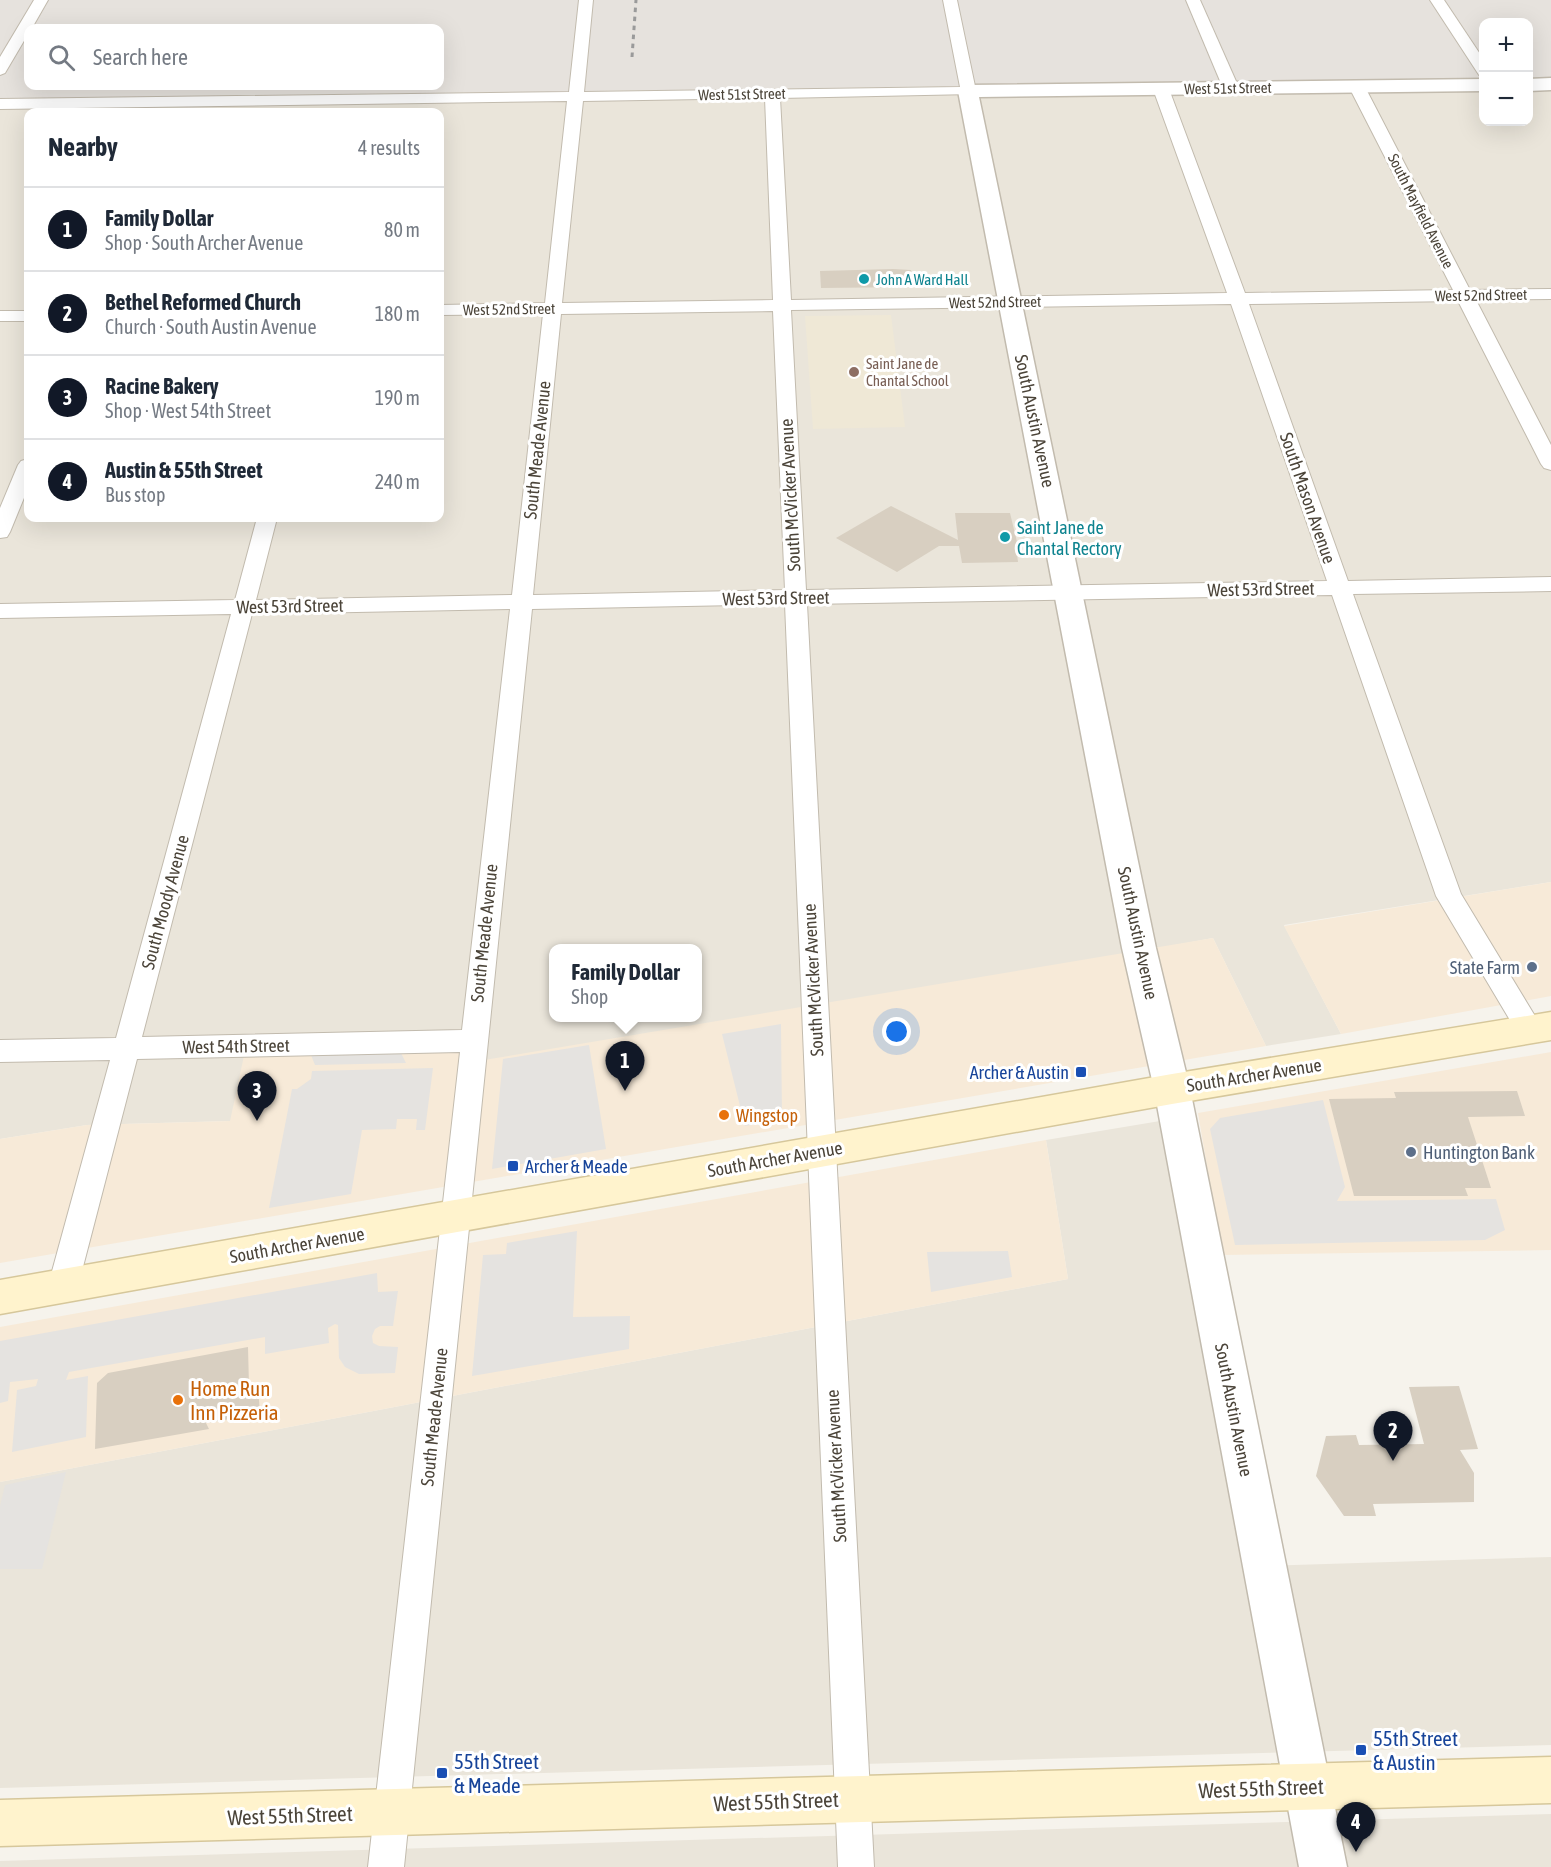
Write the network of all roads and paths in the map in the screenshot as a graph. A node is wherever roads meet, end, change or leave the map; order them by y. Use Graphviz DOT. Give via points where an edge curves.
graph roads {
  1 [pos="41,0"];
  2 [pos="586,0"];
  3 [pos="950,0"];
  4 [pos="1193,0"];
  5 [pos="1437,0"];
  6 [pos="27,24"];
  7 [pos="24,29"];
  8 [pos="1479,64"];
  9 [pos="0,70"];
  10 [pos="1551,84"];
  11 [pos="1479,85"];
  12 [pos="1533,85"];
  13 [pos="1357,87"];
  14 [pos="1231,88"];
  15 [pos="1161,89"];
  16 [pos="968,91"];
  17 [pos="772,94"];
  18 [pos="577,97"];
  19 [pos="0,104"];
  20 [pos="376,106"];
  21 [pos="179,107"];
  22 [pos="1551,294"];
  23 [pos="1464,296"];
  24 [pos="1238,299"];
  25 [pos="1010,302"];
  26 [pos="782,305"];
  27 [pos="552,308"];
  28 [pos="444,310"];
  29 [pos="0,316"];
  30 [pos="24,316"];
  31 [pos="1551,465"];
  32 [pos="24,475"];
  33 [pos="266,522"];
  34 [pos="0,532"];
  35 [pos="1551,584"];
  36 [pos="1339,587"];
  37 [pos="1070,594"];
  38 [pos="795,598"];
  39 [pos="521,602"];
  40 [pos="243,607"];
  41 [pos="0,611"];
  42 [pos="1540,1028"];
  43 [pos="472,1041"];
  44 [pos="127,1048"];
  45 [pos="0,1051"];
  46 [pos="1172,1089"];
  47 [pos="821,1151"];
  48 [pos="454,1216"];
  49 [pos="63,1286"];
  50 [pos="0,1297"];
  51 [pos="1551,1780"];
  52 [pos="1306,1787"];
  53 [pos="852,1799"];
  54 [pos="391,1812"];
  55 [pos="0,1823"];
  56 [pos="386,1867"];
  57 [pos="855,1867"];
  58 [pos="1323,1867"];
  1 -- 6 [label="street"];
  2 -- 18 [label="street, South Meade Avenue"];
  3 -- 16 [label="street, South Austin Avenue"];
  4 -- 14 [label="street"];
  5 -- 8 [label="street"];
  7 -- 9 [label="street"];
  10 -- 12 [label="street"];
  11 -- 13 [label="street, West 51st Street"];
  13 -- 14 [label="street, West 51st Street"];
  13 -- 23 [label="street, South Mayfield Avenue"];
  14 -- 15 [label="street, West 51st Street"];
  15 -- 16 [label="street, West 51st Street"];
  15 -- 24 [label="street, South Mason Avenue"];
  16 -- 17 [label="street, West 51st Street"];
  16 -- 25 [label="street, South Austin Avenue"];
  17 -- 18 [label="street, West 51st Street"];
  17 -- 26 [label="street, South McVicker Avenue"];
  18 -- 20 [label="street, West 51st Street"];
  18 -- 27 [label="street, South Meade Avenue"];
  19 -- 21 [label="street, West 51st Street"];
  20 -- 21 [label="street, West 51st Street"];
  22 -- 23 [label="street, West 52nd Street"];
  23 -- 24 [label="street, West 52nd Street"];
  23 -- 31 [label="street, South Mayfield Avenue"];
  24 -- 25 [label="street, West 52nd Street"];
  24 -- 36 [label="street, South Mason Avenue"];
  25 -- 26 [label="street, West 52nd Street"];
  25 -- 37 [label="street, South Austin Avenue"];
  26 -- 27 [label="street, West 52nd Street"];
  26 -- 38 [label="street, South McVicker Avenue"];
  27 -- 28 [label="street, West 52nd Street"];
  27 -- 39 [label="street, South Meade Avenue"];
  29 -- 30 [label="street"];
  32 -- 34 [label="street"];
  33 -- 40 [label="street, South Moody Avenue"];
  35 -- 36 [label="street, West 53rd Street"];
  36 -- 37 [label="street, West 53rd Street"];
  36 -- 42 [label="street, South Mason Avenue" via="1449,896"];
  37 -- 38 [label="street, West 53rd Street"];
  37 -- 46 [label="street, South Austin Avenue" via="1139,948"];
  38 -- 39 [label="street, West 53rd Street"];
  38 -- 47 [label="street, South McVicker Avenue"];
  39 -- 40 [label="street, West 53rd Street"];
  39 -- 43 [label="street, South Meade Avenue"];
  40 -- 41 [label="street, West 53rd Street"];
  40 -- 44 [label="street, South Moody Avenue"];
  42 -- 46 [label="main road, South Archer Avenue"];
  43 -- 44 [label="street, West 54th Street"];
  43 -- 48 [label="street, South Meade Avenue"];
  44 -- 45 [label="street, West 54th Street"];
  44 -- 49 [label="street, South Moody Avenue"];
  46 -- 47 [label="main road, South Archer Avenue"];
  46 -- 52 [label="street, South Austin Avenue"];
  47 -- 48 [label="main road, South Archer Avenue"];
  47 -- 53 [label="street, South McVicker Avenue"];
  48 -- 49 [label="main road, South Archer Avenue"];
  48 -- 54 [label="street, South Meade Avenue"];
  49 -- 50 [label="main road, South Archer Avenue"];
  51 -- 52 [label="main road, West 55th Street"];
  52 -- 53 [label="main road, West 55th Street"];
  52 -- 58 [label="street, South Austin Avenue"];
  53 -- 54 [label="main road, West 55th Street"];
  53 -- 57 [label="street, South McVicker Avenue"];
  54 -- 55 [label="main road, West 55th Street"];
  54 -- 56 [label="street, South Meade Avenue"];
}
